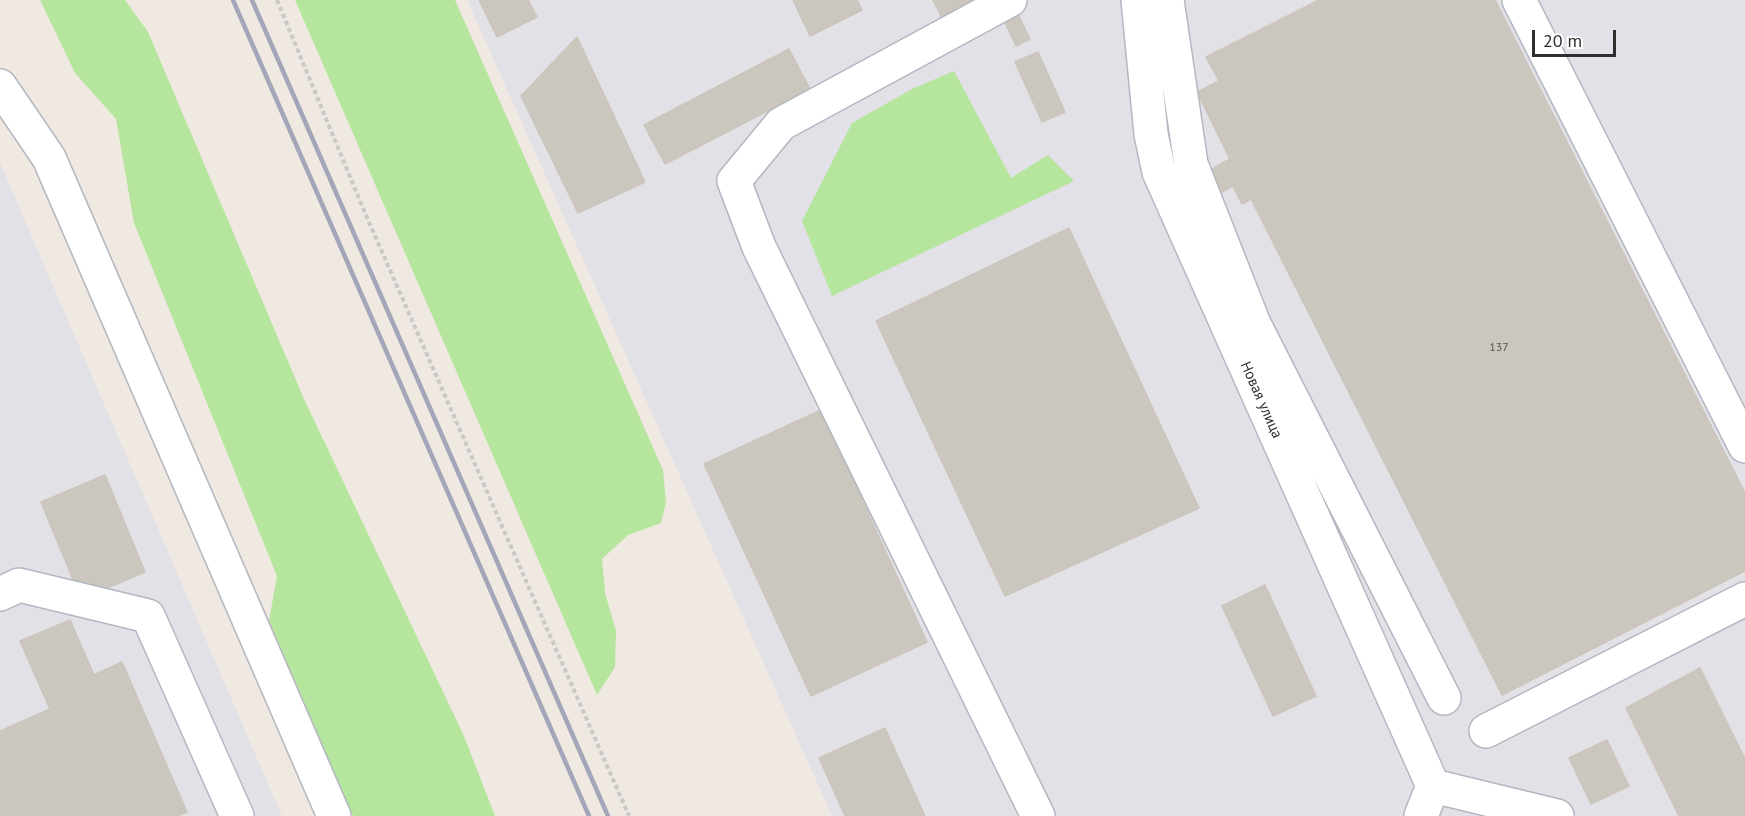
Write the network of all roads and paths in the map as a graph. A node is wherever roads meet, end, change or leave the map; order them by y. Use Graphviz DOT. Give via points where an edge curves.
graph roads {
  1 [pos="277,0"];
  2 [pos="1010,0"];
  3 [pos="1138,0"];
  4 [pos="1167,0"];
  5 [pos="1519,0"];
  6 [pos="0,86"];
  7 [pos="1745,446"];
  8 [pos="0,594"];
  9 [pos="1745,599"];
  10 [pos="1444,698"];
  11 [pos="1486,731"];
  12 [pos="1433,786"];
  13 [pos="237,816"];
  14 [pos="334,816"];
  15 [pos="629,816"];
  16 [pos="1038,816"];
  17 [pos="1421,816"];
  18 [pos="1557,816"];
  1 -- 15 [label="path" via="374,234"];
  2 -- 16 [label="street" via="781,124 734,181 759,247"];
  3 -- 12 [label="street, Новая улица" via="1151,134 1159,172"];
  4 -- 10 [label="street" via="1191,164 1250,313"];
  5 -- 7 [label="street"];
  6 -- 14 [label="street" via="49,158"];
  8 -- 13 [label="street" via="20,585 148,616"];
  9 -- 11 [label="street"];
  12 -- 17 [label="street"];
  12 -- 18 [label="street"];
}
